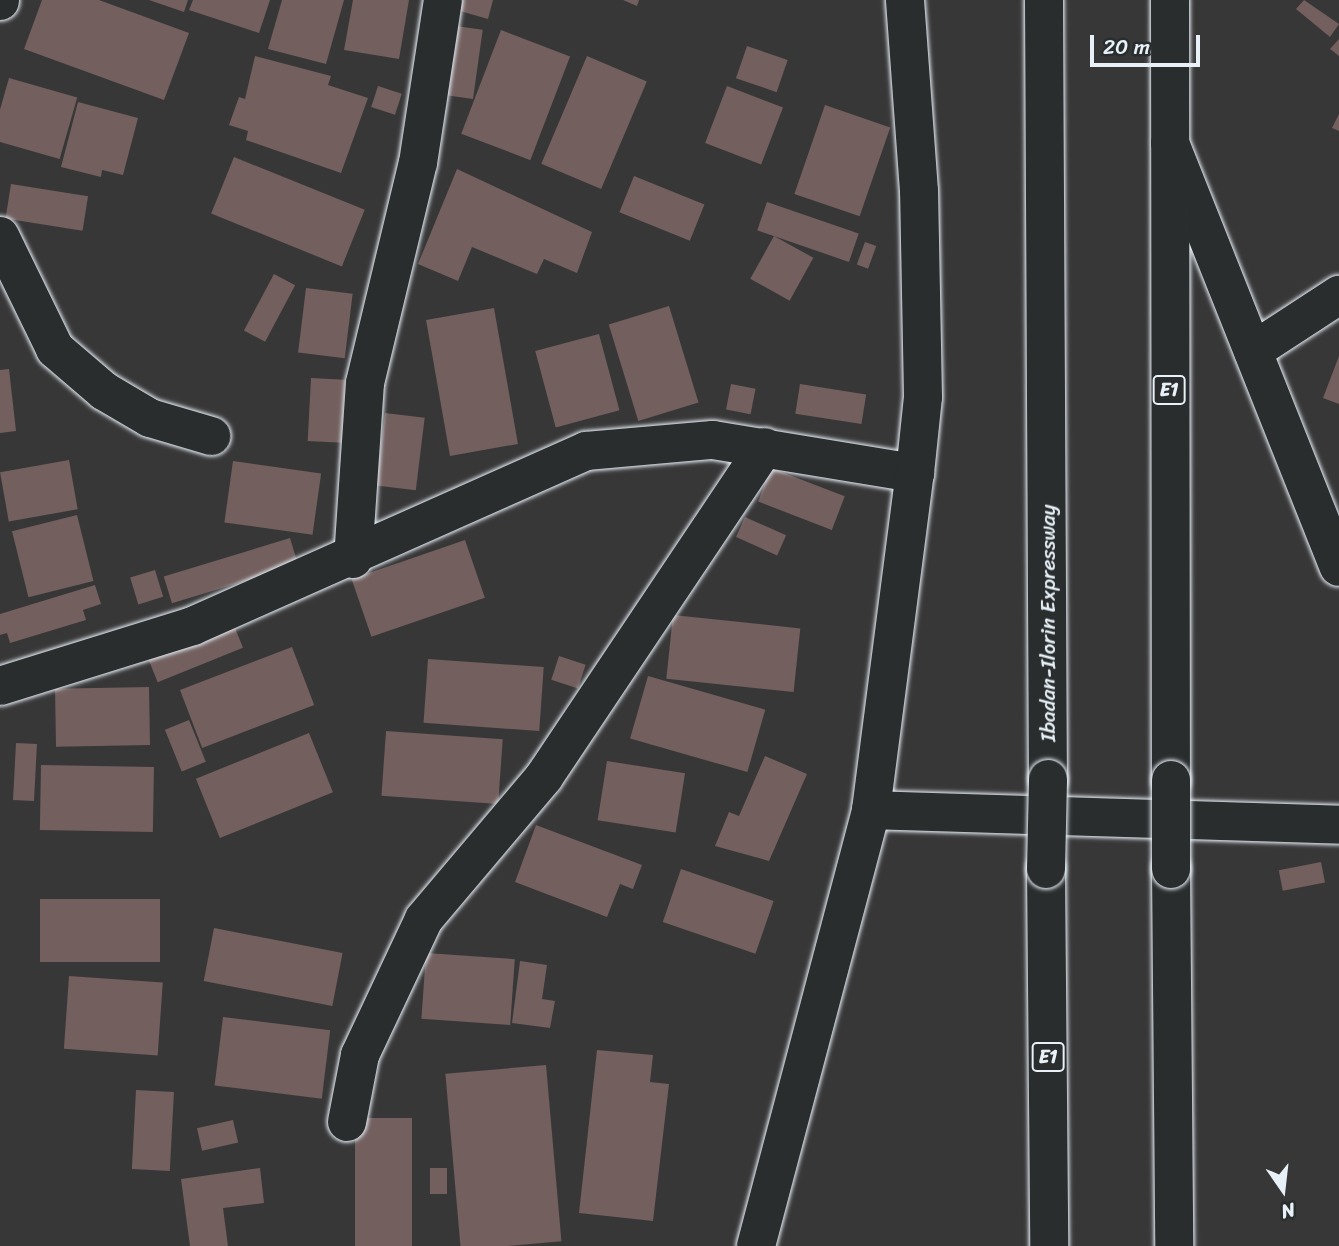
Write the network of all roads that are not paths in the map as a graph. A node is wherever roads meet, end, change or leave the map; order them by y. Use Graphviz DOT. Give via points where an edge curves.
graph roads {
  1 [pos="443,0"];
  2 [pos="905,0"];
  3 [pos="1044,0"];
  4 [pos="1170,0"];
  5 [pos="1168,138"];
  6 [pos="0,236"];
  7 [pos="1339,295"];
  8 [pos="1253,351"];
  9 [pos="211,436"];
  10 [pos="765,447"];
  11 [pos="915,473"];
  12 [pos="353,559"];
  13 [pos="1339,567"];
  14 [pos="0,686"];
  15 [pos="871,810"];
  16 [pos="1339,825"];
  17 [pos="347,1122"];
  18 [pos="756,1246"];
  19 [pos="1049,1246"];
  20 [pos="1174,1246"];
  1 -- 12 [label="main road" via="418,163 365,383"];
  2 -- 11 [label="main road" via="919,191 923,397"];
  3 -- 19 [label="main road, Ibadan-Ilorin Expressway / E1, bridge"];
  4 -- 5 [label="main road, E1"];
  5 -- 8 [label="main road"];
  5 -- 20 [label="main road, E1, bridge"];
  6 -- 9 [label="main road" via="55,349 104,391 150,418"];
  7 -- 8 [label="main road"];
  8 -- 13 [label="main road"];
  10 -- 11 [label="main road"];
  10 -- 12 [label="main road" via="713,440 586,452"];
  10 -- 17 [label="main road" via="544,777 424,919 360,1055"];
  11 -- 15 [label="main road"];
  12 -- 14 [label="main road" via="193,626"];
  15 -- 16 [label="main road"];
  15 -- 18 [label="main road"];
}
